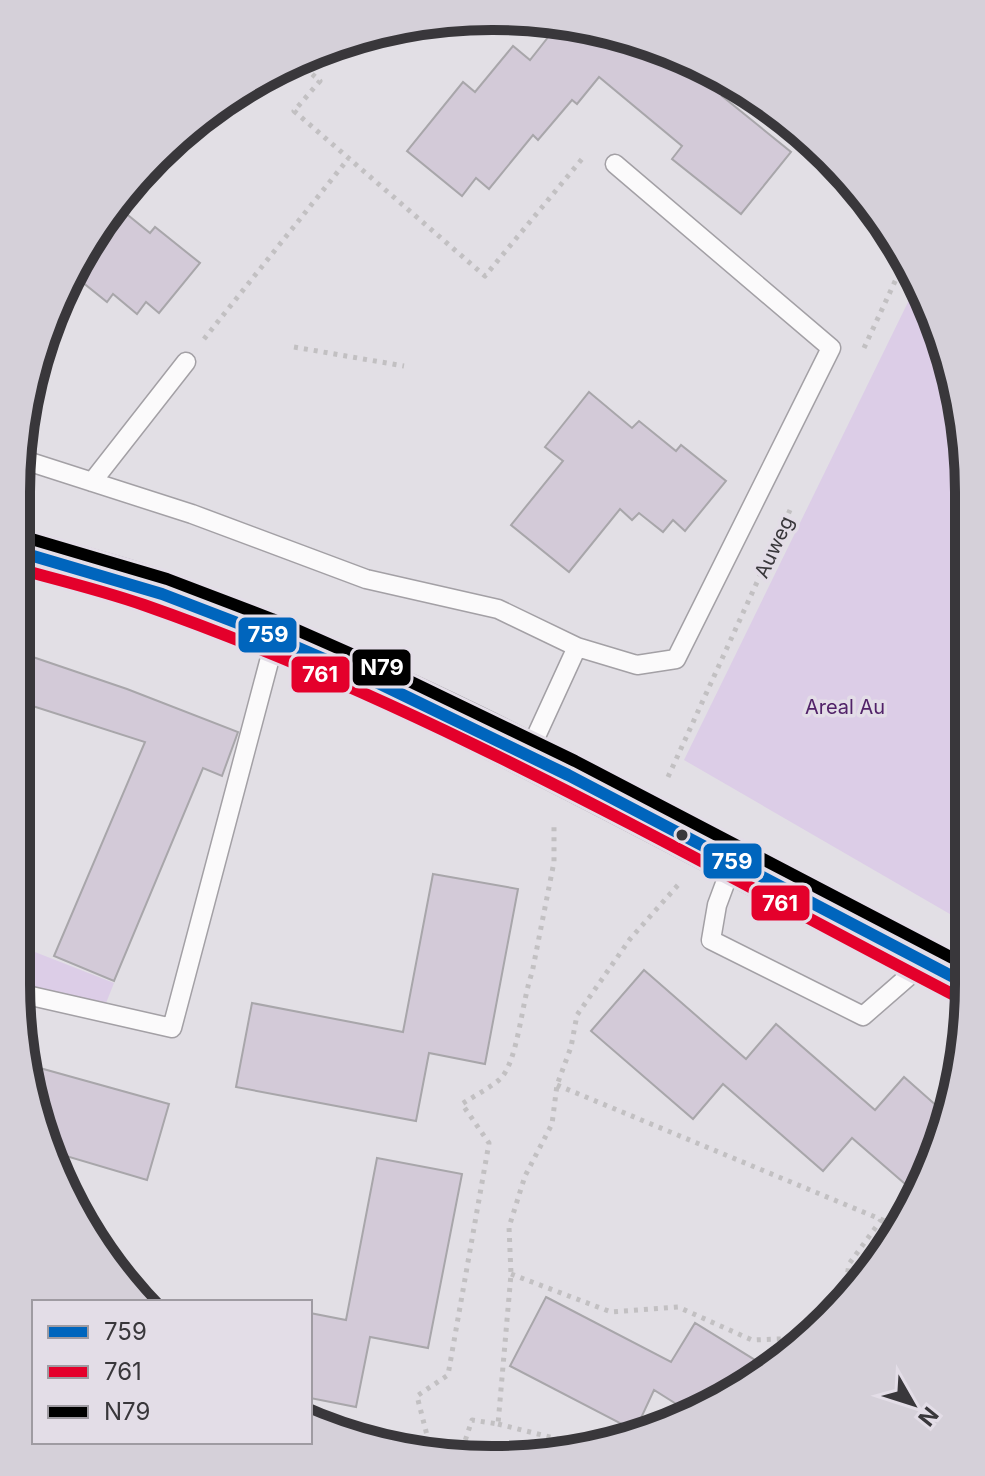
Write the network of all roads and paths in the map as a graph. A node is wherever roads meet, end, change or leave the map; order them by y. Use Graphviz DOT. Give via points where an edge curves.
graph roads {
  1 [pos="307,69"];
  2 [pos="348,159"];
  3 [pos="615,164"];
  4 [pos="900,275"];
  5 [pos="294,347"];
  6 [pos="186,362"];
  7 [pos="858,362"];
  8 [pos="404,366"];
  9 [pos="31,462"];
  10 [pos="92,482"];
  11 [pos="792,507"];
  12 [pos="30,555"];
  13 [pos="275,639"];
  14 [pos="577,647"];
  15 [pos="527,756"];
  16 [pos="648,818"];
  17 [pos="554,822"];
  18 [pos="733,862"];
  19 [pos="678,885"];
  20 [pos="943,972"];
  21 [pos="30,996"];
  22 [pos="557,1085"];
  23 [pos="881,1220"];
  24 [pos="888,1223"];
  25 [pos="511,1274"];
  26 [pos="846,1280"];
  27 [pos="788,1339"];
  28 [pos="498,1424"];
  29 [pos="563,1440"];
  30 [pos="429,1441"];
  31 [pos="464,1445"];
  1 -- 2 [label="path" via="320,81 294,111"];
  2 -- 3 [label="path" via="485,276 593,146"];
  2 -- 6 [label="path"];
  3 -- 14 [label="lane" via="831,348 676,659 637,665"];
  4 -- 7 [label="path"];
  5 -- 8 [label="path"];
  6 -- 10 [label="lane"];
  9 -- 10 [label="lane"];
  10 -- 14 [label="lane" via="366,579 498,609"];
  11 -- 16 [label="path, Auweg"];
  12 -- 13 [label="main road" via="160,593"];
  13 -- 15 [label="main road"];
  13 -- 21 [label="lane" via="172,1028"];
  14 -- 15 [label="lane"];
  15 -- 16 [label="main road"];
  16 -- 18 [label="main road"];
  17 -- 30 [label="path" via="554,862 510,1064 501,1078 462,1104 489,1143 448,1375 417,1396"];
  18 -- 20 [label="main road"];
  18 -- 20 [label="lane" via="711,940 863,1016"];
  19 -- 22 [label="path" via="630,939 577,1015"];
  22 -- 23 [label="path"];
  22 -- 25 [label="path" via="552,1124 525,1176 509,1227"];
  23 -- 24 [label="path"];
  23 -- 26 [label="path" via="849,1264"];
  25 -- 27 [label="path" via="611,1312 678,1307 752,1340"];
  25 -- 28 [label="path"];
  28 -- 29 [label="path"];
  28 -- 31 [label="path" via="472,1420"];
}
